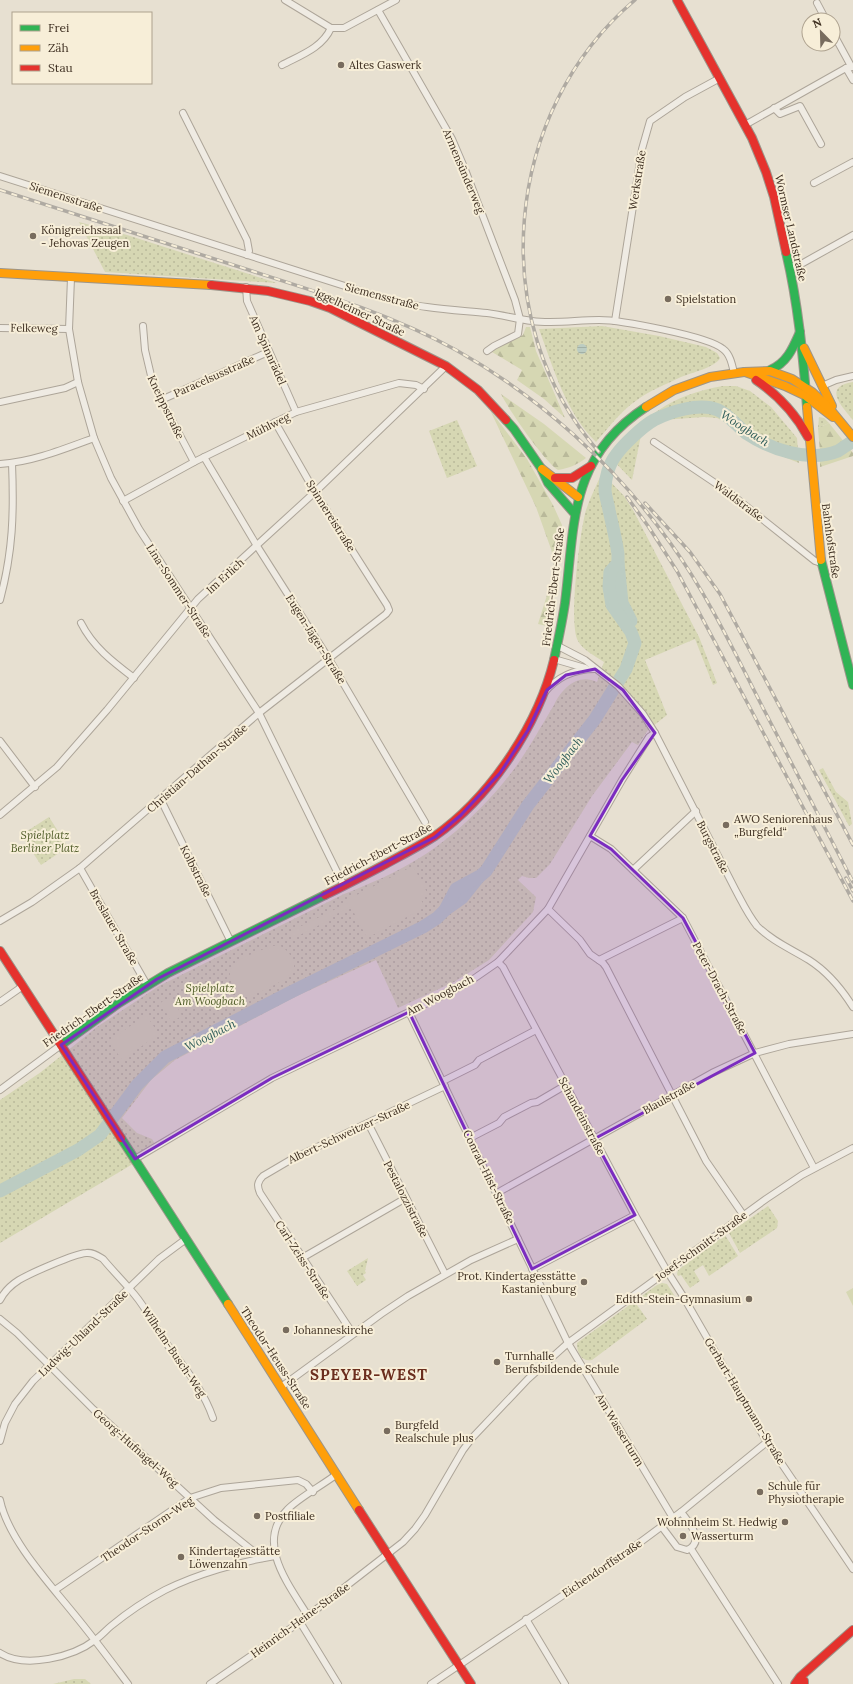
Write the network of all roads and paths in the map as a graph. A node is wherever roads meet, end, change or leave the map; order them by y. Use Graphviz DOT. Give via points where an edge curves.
graph roads {
  1 [pos="285,0"];
  2 [pos="396,0"];
  3 [pos="677,0"];
  4 [pos="817,4"];
  5 [pos="378,10"];
  6 [pos="822,12"];
  7 [pos="331,28"];
  8 [pos="841,50"];
  9 [pos="282,65"];
  10 [pos="850,67"];
  11 [pos="720,78"];
  12 [pos="853,80"];
  13 [pos="774,108"];
  14 [pos="183,113"];
  15 [pos="745,125"];
  16 [pos="821,144"];
  17 [pos="853,162"];
  18 [pos="0,176"];
  19 [pos="814,183"];
  20 [pos="853,235"];
  21 [pos="247,255"];
  22 [pos="790,268"];
  23 [pos="0,273"];
  24 [pos="71,278"];
  25 [pos="246,287"];
  26 [pos="520,319"];
  27 [pos="615,321"];
  28 [pos="143,326"];
  29 [pos="0,328"];
  30 [pos="69,329"];
  31 [pos="801,329"];
  32 [pos="802,344"];
  33 [pos="268,352"];
  34 [pos="488,352"];
  35 [pos="446,366"];
  36 [pos="770,370"];
  37 [pos="744,372"];
  38 [pos="734,373"];
  39 [pos="853,376"];
  40 [pos="78,382"];
  41 [pos="806,386"];
  42 [pos="822,386"];
  43 [pos="424,389"];
  44 [pos="806,396"];
  45 [pos="160,400"];
  46 [pos="0,402"];
  47 [pos="296,412"];
  48 [pos="275,422"];
  49 [pos="840,423"];
  50 [pos="850,434"];
  51 [pos="94,438"];
  52 [pos="654,442"];
  53 [pos="809,442"];
  54 [pos="204,457"];
  55 [pos="194,462"];
  56 [pos="12,463"];
  57 [pos="0,464"];
  58 [pos="592,466"];
  59 [pos="541,468"];
  60 [pos="555,478"];
  61 [pos="315,492"];
  62 [pos="578,498"];
  63 [pos="123,501"];
  64 [pos="574,513"];
  65 [pos="258,546"];
  66 [pos="821,563"];
  67 [pos="3,578"];
  68 [pos="0,600"];
  69 [pos="190,608"];
  70 [pos="389,610"];
  71 [pos="81,623"];
  72 [pos="558,646"];
  73 [pos="329,659"];
  74 [pos="554,659"];
  75 [pos="586,669"];
  76 [pos="597,670"];
  77 [pos="134,678"];
  78 [pos="853,685"];
  79 [pos="542,696"];
  80 [pos="259,713"];
  81 [pos="655,733"];
  82 [pos="0,741"];
  83 [pos="35,787"];
  84 [pos="161,800"];
  85 [pos="696,812"];
  86 [pos="0,815"];
  87 [pos="426,822"];
  88 [pos="590,836"];
  89 [pos="80,868"];
  90 [pos="633,870"];
  91 [pos="344,886"];
  92 [pos="548,909"];
  93 [pos="683,918"];
  94 [pos="0,921"];
  95 [pos="231,942"];
  96 [pos="0,951"];
  97 [pos="599,960"];
  98 [pos="498,962"];
  99 [pos="147,985"];
  100 [pos="23,986"];
  101 [pos="0,1002"];
  102 [pos="853,1007"];
  103 [pos="409,1012"];
  104 [pos="536,1030"];
  105 [pos="853,1034"];
  106 [pos="61,1045"];
  107 [pos="755,1053"];
  108 [pos="444,1084"];
  109 [pos="566,1085"];
  110 [pos="0,1090"];
  111 [pos="673,1095"];
  112 [pos="368,1123"];
  113 [pos="470,1138"];
  114 [pos="594,1139"];
  115 [pos="853,1148"];
  116 [pos="135,1159"];
  117 [pos="814,1168"];
  118 [pos="258,1184"];
  119 [pos="497,1193"];
  120 [pos="406,1198"];
  121 [pos="635,1215"];
  122 [pos="744,1216"];
  123 [pos="186,1239"];
  124 [pos="518,1239"];
  125 [pos="302,1258"];
  126 [pos="532,1269"];
  127 [pos="667,1271"];
  128 [pos="445,1274"];
  129 [pos="128,1289"];
  130 [pos="0,1300"];
  131 [pos="0,1319"];
  132 [pos="353,1334"];
  133 [pos="568,1343"];
  134 [pos="50,1366"];
  135 [pos="281,1387"];
  136 [pos="213,1418"];
  137 [pos="3,1422"];
  138 [pos="0,1441"];
  139 [pos="767,1442"];
  140 [pos="337,1474"];
  141 [pos="313,1492"];
  142 [pos="190,1498"];
  143 [pos="0,1500"];
  144 [pos="681,1512"];
  145 [pos="673,1518"];
  146 [pos="662,1527"];
  147 [pos="691,1549"];
  148 [pos="388,1554"];
  149 [pos="275,1556"];
  150 [pos="262,1558"];
  151 [pos="853,1569"];
  152 [pos="55,1590"];
  153 [pos="308,1616"];
  154 [pos="526,1619"];
  155 [pos="300,1622"];
  156 [pos="853,1630"];
  157 [pos="95,1640"];
  158 [pos="0,1653"];
  159 [pos="816,1664"];
  160 [pos="459,1665"];
  161 [pos="804,1683"];
  162 [pos="128,1684"];
  163 [pos="210,1684"];
  164 [pos="338,1684"];
  165 [pos="431,1684"];
  166 [pos="471,1684"];
  167 [pos="566,1684"];
  168 [pos="778,1684"];
  169 [pos="795,1684"];
  1 -- 7 [label="street"];
  2 -- 5 [label="street"];
  3 -- 11 [label="main road, Wormser Landstraße"];
  4 -- 6 [label="street"];
  5 -- 7 [label="street" via="344,28"];
  5 -- 26 [label="street, Armensünderweg" via="459,154 510,284"];
  7 -- 9 [label="street" via="320,45"];
  8 -- 10 [label="street"];
  10 -- 12 [label="street"];
  10 -- 13 [label="street"];
  11 -- 15 [label="main road, Wormser Landstraße"];
  11 -- 27 [label="street, Werkstraße" via="685,97 650,121 642,149"];
  13 -- 15 [label="street"];
  13 -- 16 [label="street" via="780,114 800,106"];
  14 -- 21 [label="street" via="247,240"];
  15 -- 22 [label="main road, Wormser Landstraße" via="761,157 771,186"];
  17 -- 19 [label="street"];
  18 -- 21 [label="street, Siemensstraße"];
  20 -- 22 [label="street"];
  21 -- 26 [label="street, Siemensstraße" via="373,296 426,307"];
  22 -- 31 [label="main road, Wormser Landstraße"];
  23 -- 24 [label="main road, Iggelheimer Straße"];
  24 -- 25 [label="main road, Iggelheimer Straße"];
  24 -- 30 [label="street, Lina-Sommer-Straße"];
  25 -- 33 [label="street, Am Spinnrädel" via="247,301"];
  25 -- 35 [label="main road, Iggelheimer Straße" via="312,301"];
  26 -- 27 [label="street, Siemensstraße" via="553,322"];
  26 -- 34 [label="street" via="518,334 494,346"];
  27 -- 38 [label="street, Siemensstraße" via="716,345 727,353"];
  28 -- 45 [label="street, Kneippstraße" via="148,366"];
  29 -- 30 [label="street, Felkeweg"];
  30 -- 40 [label="street, Lina-Sommer-Straße"];
  31 -- 32 [label="main road, Wormser Landstraße"];
  31 -- 36 [label="main road" via="787,360"];
  32 -- 41 [label="main road, Wormser Landstraße"];
  32 -- 42 [label="main road"];
  33 -- 45 [label="street, Paracelsusstraße"];
  33 -- 47 [label="street, Am Spinnrädel"];
  35 -- 43 [label="street, Im Erlich"];
  35 -- 59 [label="main road, Iggelheimer Straße" via="478,390 503,416"];
  36 -- 37 [label="main road, Friedrich-Ebert-Straße"];
  36 -- 41 [label="main road, Friedrich-Ebert-Straße"];
  37 -- 38 [label="main road, Friedrich-Ebert-Straße"];
  37 -- 44 [label="main road, Friedrich-Ebert-Straße" via="786,386"];
  37 -- 53 [label="main road" via="781,399 795,416"];
  38 -- 58 [label="main road, Friedrich-Ebert-Straße" via="691,383 644,407 605,444"];
  39 -- 42 [label="street"];
  40 -- 46 [label="street" via="65,388"];
  40 -- 51 [label="street, Lina-Sommer-Straße"];
  41 -- 44 [label="main road, Wormser Landstraße"];
  41 -- 49 [label="main road" via="820,397"];
  42 -- 49 [label="main road"];
  43 -- 47 [label="street, Mühlweg" via="416,385 399,383"];
  43 -- 61 [label="street, Im Erlich"];
  44 -- 49 [label="main road"];
  44 -- 53 [label="main road, Bahnhofstraße"];
  45 -- 55 [label="street, Kneippstraße"];
  47 -- 48 [label="street, Mühlweg"];
  48 -- 54 [label="street, Mühlweg"];
  48 -- 61 [label="street, Spinnereistraße"];
  49 -- 50 [label="main road"];
  51 -- 56 [label="street" via="50,454"];
  51 -- 63 [label="street, Lina-Sommer-Straße"];
  52 -- 66 [label="street, Waldstraße" via="727,491 815,561"];
  53 -- 66 [label="main road, Bahnhofstraße"];
  54 -- 55 [label="street, Mühlweg"];
  54 -- 65 [label="street, Eugen-Jäger-Straße"];
  55 -- 63 [label="street, Mühlweg"];
  56 -- 57 [label="street"];
  56 -- 67 [label="street" via="13,528"];
  58 -- 60 [label="main road" via="572,478"];
  58 -- 62 [label="main road, Friedrich-Ebert-Straße"];
  59 -- 60 [label="main road, Iggelheimer Straße"];
  59 -- 64 [label="main road, Iggelheimer Straße" via="548,483"];
  60 -- 62 [label="main road, Iggelheimer Straße"];
  61 -- 65 [label="street, Im Erlich"];
  61 -- 70 [label="street, Spinnereistraße"];
  62 -- 64 [label="main road, Friedrich-Ebert-Straße"];
  63 -- 69 [label="street, Lina-Sommer-Straße"];
  64 -- 72 [label="main road, Friedrich-Ebert-Straße"];
  65 -- 69 [label="street, Im Erlich"];
  65 -- 73 [label="street, Eugen-Jäger-Straße"];
  66 -- 78 [label="main road, Bahnhofstraße"];
  67 -- 68 [label="street"];
  69 -- 77 [label="street, Im Erlich"];
  69 -- 80 [label="street, Lina-Sommer-Straße"];
  70 -- 73 [label="street, Christian-Dathan-Straße"];
  71 -- 77 [label="street" via="97,648"];
  72 -- 74 [label="main road, Friedrich-Ebert-Straße"];
  72 -- 76 [label="street, Burgstraße" via="585,660"];
  73 -- 80 [label="street, Christian-Dathan-Straße"];
  73 -- 87 [label="street, Eugen-Jäger-Straße"];
  74 -- 75 [label="street"];
  74 -- 79 [label="main road, Friedrich-Ebert-Straße"];
  75 -- 76 [label="street"];
  75 -- 79 [label="street" via="566,675"];
  76 -- 81 [label="street, Burgstraße" via="623,690"];
  77 -- 83 [label="street, Im Erlich" via="57,768"];
  79 -- 91 [label="main road, Friedrich-Ebert-Straße" via="528,730 500,773 461,815"];
  80 -- 84 [label="street, Christian-Dathan-Straße"];
  80 -- 91 [label="street, Lina-Sommer-Straße"];
  81 -- 85 [label="street, Burgstraße"];
  81 -- 88 [label="street, Am Woogbach" via="649,738 622,780"];
  82 -- 83 [label="street"];
  83 -- 86 [label="street, Im Erlich"];
  84 -- 89 [label="street, Christian-Dathan-Straße"];
  84 -- 95 [label="street, Kolbstraße"];
  85 -- 90 [label="street"];
  85 -- 102 [label="street, Burgstraße" via="757,926 771,938 822,970 838,985"];
  88 -- 90 [label="street, Peter-Drach-Straße" via="611,849"];
  88 -- 92 [label="street, Am Woogbach"];
  89 -- 94 [label="street, Christian-Dathan-Straße"];
  89 -- 99 [label="street, Breslauer Straße"];
  90 -- 93 [label="street, Peter-Drach-Straße"];
  91 -- 95 [label="main road, Friedrich-Ebert-Straße"];
  92 -- 97 [label="street" via="580,940 590,954"];
  92 -- 98 [label="street, Am Woogbach"];
  93 -- 97 [label="street"];
  93 -- 107 [label="street, Peter-Drach-Straße"];
  95 -- 99 [label="main road, Friedrich-Ebert-Straße"];
  96 -- 100 [label="main road, Theodor-Heuss-Straße"];
  97 -- 111 [label="street" via="606,967"];
  98 -- 103 [label="street, Am Woogbach" via="456,989"];
  98 -- 104 [label="street, Schandeinstraße"];
  99 -- 106 [label="main road, Friedrich-Ebert-Straße" via="126,997"];
  100 -- 101 [label="street"];
  100 -- 106 [label="main road, Theodor-Heuss-Straße"];
  103 -- 108 [label="street, Conrad-Hist-Straße"];
  103 -- 116 [label="street, Am Woogbach" via="272,1078"];
  104 -- 108 [label="street, Albert-Schweitzer-Straße" via="479,1060"];
  104 -- 109 [label="street, Schandeinstraße"];
  105 -- 107 [label="street, Blaulstraße" via="789,1044"];
  106 -- 110 [label="street, Friedrich-Ebert-Straße"];
  106 -- 116 [label="main road, Theodor-Heuss-Straße"];
  107 -- 111 [label="street, Blaulstraße"];
  107 -- 117 [label="street, Peter-Drach-Straße"];
  108 -- 112 [label="street, Albert-Schweitzer-Straße"];
  108 -- 113 [label="street, Conrad-Hist-Straße"];
  109 -- 113 [label="street"];
  109 -- 114 [label="street, Schandeinstraße"];
  111 -- 114 [label="street, Blaulstraße"];
  111 -- 122 [label="street" via="709,1166"];
  112 -- 118 [label="street, Albert-Schweitzer-Straße" via="271,1170 262,1176"];
  112 -- 120 [label="street, Pestalozzistraße"];
  113 -- 119 [label="street, Conrad-Hist-Straße"];
  114 -- 119 [label="street, Blaulstraße"];
  114 -- 121 [label="street, Schandeinstraße"];
  115 -- 117 [label="street, Josef-Schmitt-Straße"];
  116 -- 123 [label="main road, Theodor-Heuss-Straße"];
  117 -- 122 [label="street, Josef-Schmitt-Straße"];
  118 -- 125 [label="street, Carl-Zeiss-Straße" via="260,1193"];
  119 -- 124 [label="street, Conrad-Hist-Straße"];
  120 -- 125 [label="street"];
  120 -- 128 [label="street, Pestalozzistraße"];
  121 -- 126 [label="street"];
  121 -- 127 [label="street, Schandeinstraße"];
  122 -- 127 [label="street, Josef-Schmitt-Straße"];
  123 -- 129 [label="street, Ludwig-Uhland-Straße" via="159,1259"];
  123 -- 135 [label="main road, Theodor-Heuss-Straße"];
  124 -- 126 [label="street, Conrad-Hist-Straße"];
  124 -- 128 [label="street"];
  125 -- 132 [label="street, Carl-Zeiss-Straße"];
  126 -- 133 [label="street, Conrad-Hist-Straße"];
  127 -- 133 [label="street, Josef-Schmitt-Straße"];
  127 -- 139 [label="street, Gerhart-Hauptmann-Straße"];
  128 -- 132 [label="street"];
  129 -- 130 [label="street, Wilhelm-Busch-Weg" via="103,1259 86,1253 19,1280"];
  129 -- 134 [label="street, Ludwig-Uhland-Straße"];
  129 -- 136 [label="street, Wilhelm-Busch-Weg" via="142,1305 200,1390"];
  131 -- 134 [label="street, Georg-Hufnagel-Weg" via="18,1333"];
  132 -- 135 [label="street"];
  133 -- 145 [label="street, Am Wasserturm"];
  133 -- 148 [label="street, Josef-Schmitt-Straße" via="528,1379 472,1438 415,1529"];
  134 -- 137 [label="street, Ludwig-Uhland-Straße" via="24,1391"];
  134 -- 142 [label="street, Georg-Hufnagel-Weg"];
  135 -- 140 [label="main road, Theodor-Heuss-Straße"];
  137 -- 138 [label="street, Ludwig-Uhland-Straße"];
  139 -- 144 [label="street, Eichendorffstraße"];
  139 -- 151 [label="street, Gerhart-Hauptmann-Straße"];
  140 -- 141 [label="street"];
  140 -- 148 [label="main road, Theodor-Heuss-Straße"];
  141 -- 142 [label="street, Theodor-Storm-Weg" via="298,1480 221,1488"];
  141 -- 149 [label="street" via="288,1509 277,1524 273,1541"];
  142 -- 150 [label="street, Georg-Hufnagel-Weg"];
  142 -- 152 [label="street, Theodor-Storm-Weg"];
  143 -- 152 [label="street" via="17,1539"];
  144 -- 145 [label="street, Eichendorffstraße"];
  144 -- 147 [label="street" via="696,1536 695,1545"];
  145 -- 146 [label="street, Eichendorffstraße"];
  146 -- 147 [label="street" via="677,1547"];
  146 -- 154 [label="street, Eichendorffstraße"];
  147 -- 168 [label="street"];
  148 -- 153 [label="street, Heinrich-Heine-Straße"];
  148 -- 160 [label="main road, Theodor-Heuss-Straße"];
  149 -- 150 [label="street"];
  149 -- 153 [label="street" via="282,1573"];
  150 -- 157 [label="street" via="201,1575 166,1590 130,1611"];
  152 -- 157 [label="street"];
  153 -- 155 [label="street, Heinrich-Heine-Straße"];
  154 -- 160 [label="street, Eichendorffstraße"];
  154 -- 167 [label="street"];
  155 -- 163 [label="street, Heinrich-Heine-Straße"];
  155 -- 164 [label="street"];
  156 -- 159 [label="main road"];
  157 -- 158 [label="street" via="55,1658 19,1660"];
  157 -- 162 [label="street"];
  159 -- 161 [label="main road"];
  159 -- 169 [label="main road"];
  160 -- 165 [label="street, Eichendorffstraße"];
  160 -- 166 [label="main road, Theodor-Heuss-Straße"];
}
